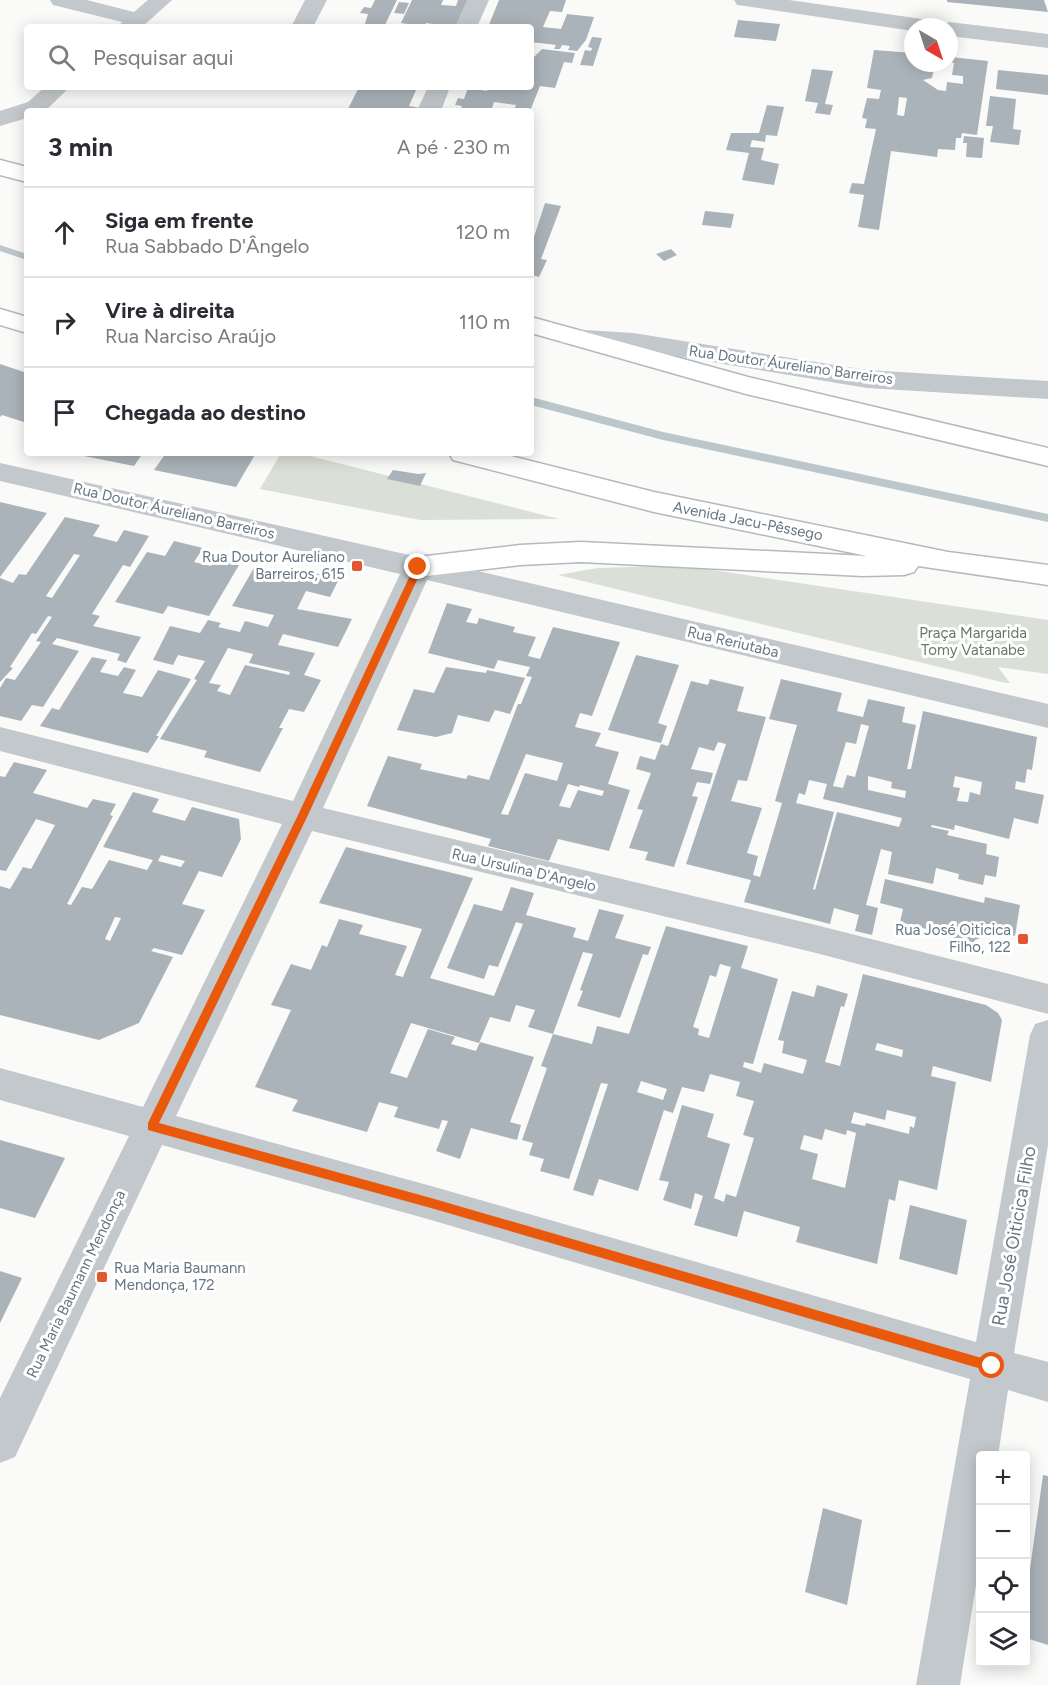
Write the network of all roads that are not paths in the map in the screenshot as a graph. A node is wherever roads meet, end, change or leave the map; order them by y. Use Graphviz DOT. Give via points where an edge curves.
graph roads {
  1 [pos="61,0"];
  2 [pos="161,0"];
  3 [pos="316,0"];
  4 [pos="478,0"];
  5 [pos="745,0"];
  6 [pos="134,23"];
  7 [pos="904,23"];
  8 [pos="304,24"];
  9 [pos="467,24"];
  10 [pos="958,30"];
  11 [pos="1048,41"];
  12 [pos="56,90"];
  13 [pos="439,90"];
  14 [pos="36,108"];
  15 [pos="430,108"];
  16 [pos="24,112"];
  17 [pos="0,119"];
  18 [pos="0,167"];
  19 [pos="24,174"];
  20 [pos="0,317"];
  21 [pos="24,324"];
  22 [pos="534,326"];
  23 [pos="570,337"];
  24 [pos="1048,390"];
  25 [pos="475,456"];
  26 [pos="1048,457"];
  27 [pos="0,472"];
  28 [pos="948,562"];
  29 [pos="418,567"];
  30 [pos="1042,574"];
  31 [pos="1048,716"];
  32 [pos="0,739"];
  33 [pos="303,815"];
  34 [pos="1048,999"];
  35 [pos="1048,1035"];
  36 [pos="0,1084"];
  37 [pos="152,1126"];
  38 [pos="992,1366"];
  39 [pos="1048,1382"];
  40 [pos="0,1442"];
  41 [pos="938,1685"];
  1 -- 6 [label="street"];
  2 -- 6 [label="street"];
  3 -- 8 [label="street"];
  4 -- 9 [label="street"];
  5 -- 7 [label="street"];
  10 -- 11 [label="street"];
  12 -- 14 [label="street"];
  13 -- 15 [label="street"];
  16 -- 17 [label="street"];
  18 -- 19 [label="highway"];
  20 -- 21 [label="highway"];
  22 -- 23 [label="highway"];
  23 -- 24 [label="street, Rua Doutor Áureliano Barreiros" via="633,341 867,379"];
  23 -- 26 [label="highway" via="826,406"];
  25 -- 28 [label="highway, Avenida Jacu-Pêssego" via="654,502"];
  27 -- 29 [label="street, Rua Doutor Áureliano Barreiros"];
  28 -- 29 [label="highway" via="794,566 582,552 511,554"];
  28 -- 30 [label="highway, Avenida Jacu-Pêssego"];
  29 -- 31 [label="street, Rua Reriutaba"];
  29 -- 33 [label="street, Rua Maria Baumann Mendonça"];
  32 -- 33 [label="street, Rua Ursulina D'Angelo"];
  33 -- 34 [label="street, Rua Ursulina D'Angelo"];
  33 -- 37 [label="street, Rua Maria Baumann Mendonça"];
  35 -- 38 [label="street, Rua José Oiticica Filho"];
  36 -- 37 [label="street"];
  37 -- 38 [label="street"];
  37 -- 40 [label="street, Rua Maria Baumann Mendonça"];
  38 -- 39 [label="street"];
  38 -- 41 [label="street, Rua José Oiticica Filho"];
}
